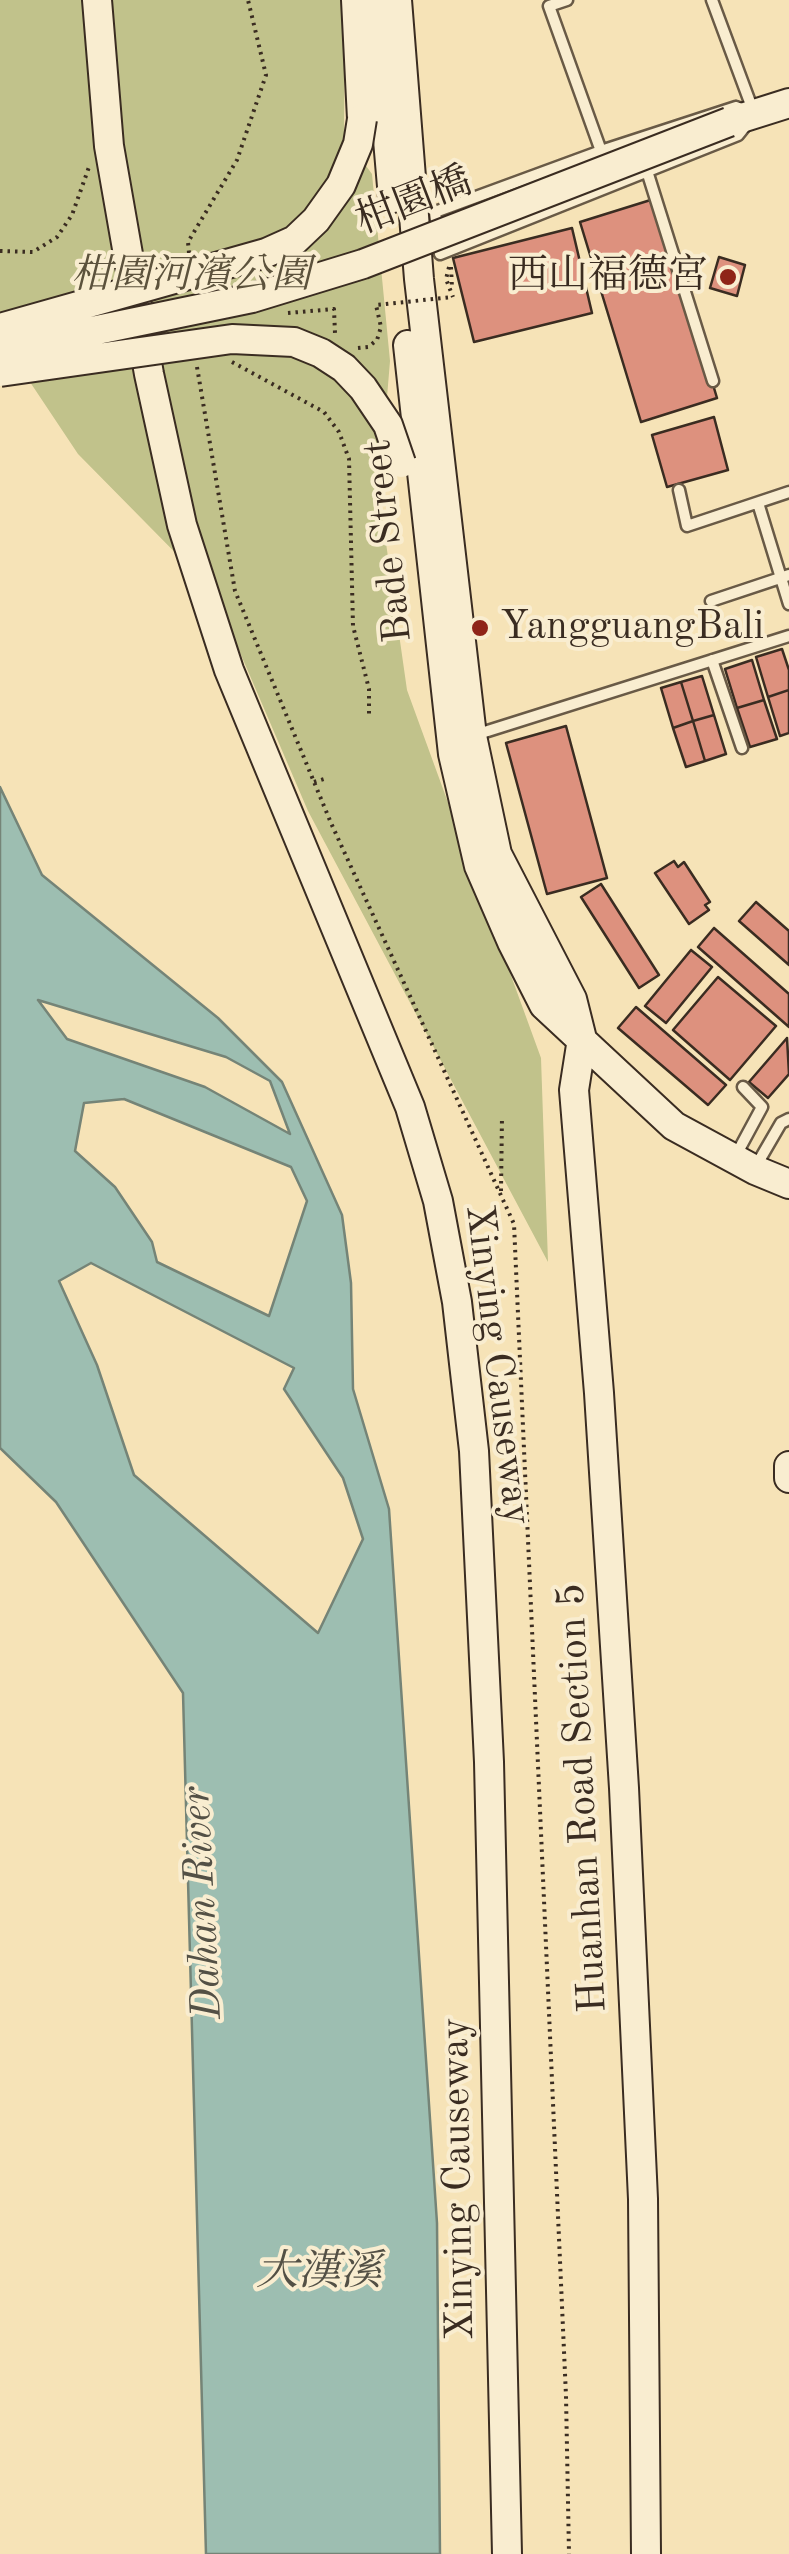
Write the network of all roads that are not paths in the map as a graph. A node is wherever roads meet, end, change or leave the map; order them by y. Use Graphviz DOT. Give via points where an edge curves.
graph roads {
  1 [pos="97,0"];
  2 [pos="356,0"];
  3 [pos="376,0"];
  4 [pos="397,0"];
  5 [pos="567,0"];
  6 [pos="712,0"];
  7 [pos="789,103"];
  8 [pos="742,118"];
  9 [pos="601,151"];
  10 [pos="647,171"];
  11 [pos="0,328"];
  12 [pos="0,350"];
  13 [pos="0,372"];
  14 [pos="713,381"];
  15 [pos="679,490"];
  16 [pos="789,492"];
  17 [pos="758,503"];
  18 [pos="785,576"];
  19 [pos="711,600"];
  20 [pos="789,604"];
  21 [pos="789,636"];
  22 [pos="712,660"];
  23 [pos="472,736"];
  24 [pos="742,748"];
  25 [pos="479,866"];
  26 [pos="582,1039"];
  27 [pos="743,1088"];
  28 [pos="789,1119"];
  29 [pos="744,1164"];
  30 [pos="789,1184"];
  31 [pos="789,1466"];
  32 [pos="789,1478"];
  33 [pos="507,2554"];
  34 [pos="646,2554"];
  1 -- 33 [label="street, Xinying Causeway" via="109,146 182,526 230,670 410,1107 457,1302 474,1451 489,1762"];
  2 -- 11 [label="street, bridge" via="358,144 341,185 295,240"];
  3 -- 25 [label="street, Bade Street" via="453,754"];
  4 -- 23 [label="street, Bade Street" via="419,279"];
  5 -- 9 [label="lane" via="549,6"];
  6 -- 8 [label="lane"];
  7 -- 8 [label="street, 柑園橋"];
  8 -- 9 [label="lane" via="736,107"];
  8 -- 10 [label="lane" via="738,135"];
  8 -- 12 [label="street, 柑園橋, bridge" via="363,264 252,298"];
  9 -- 10 [label="lane" via="435,212 440,254"];
  10 -- 14 [label="lane"];
  13 -- 25 [label="street, bridge" via="232,339 294,342 344,368 388,425 401,463 432,724 448,800"];
  15 -- 17 [label="lane" via="687,526"];
  16 -- 17 [label="lane"];
  17 -- 18 [label="lane"];
  18 -- 19 [label="lane"];
  18 -- 20 [label="lane"];
  21 -- 22 [label="lane"];
  22 -- 23 [label="lane"];
  22 -- 24 [label="lane"];
  23 -- 26 [label="street, Bade Street" via="497,854 572,999"];
  25 -- 26 [label="street, Bade Street" via="544,1005"];
  26 -- 29 [label="street, Bade Street" via="674,1126"];
  26 -- 34 [label="street, Huanhan Road Section 5" via="574,1090 624,1788 644,2199"];
  27 -- 29 [label="lane" via="762,1108"];
  28 -- 29 [label="lane"];
  29 -- 30 [label="street, Bade Street"];
  31 -- 32 [label="street"];
}
